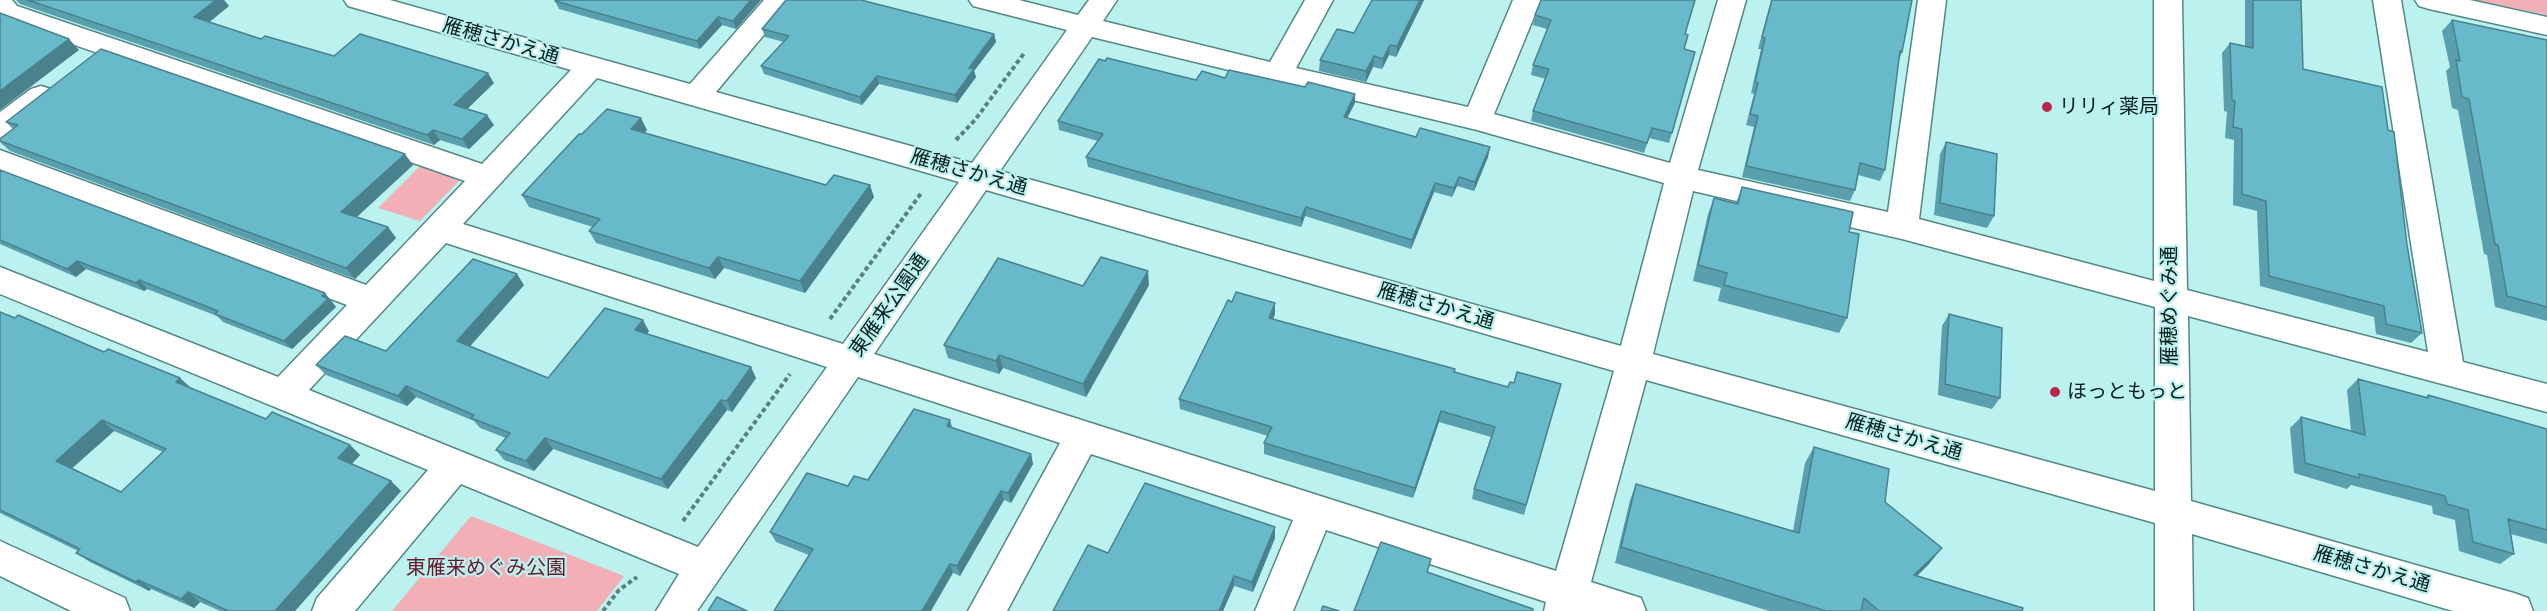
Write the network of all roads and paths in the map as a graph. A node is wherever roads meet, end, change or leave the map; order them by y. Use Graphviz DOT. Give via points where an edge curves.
graph roads {
  1 [pos="358,0"];
  2 [pos="779,0"];
  3 [pos="983,0"];
  4 [pos="1319,0"];
  5 [pos="1527,0"];
  6 [pos="1732,0"];
  7 [pos="1932,0"];
  8 [pos="2168,0"];
  9 [pos="2386,0"];
  10 [pos="2429,0"];
  11 [pos="0,3"];
  12 [pos="1094,13"];
  13 [pos="2547,26"];
  14 [pos="1031,43"];
  15 [pos="106,46"];
  16 [pos="592,66"];
  17 [pos="1278,74"];
  18 [pos="696,96"];
  19 [pos="1477,120"];
  20 [pos="0,128"];
  21 [pos="960,134"];
  22 [pos="0,161"];
  23 [pos="980,175"];
  24 [pos="486,177"];
  25 [pos="1681,177"];
  26 [pos="921,193"];
  27 [pos="1902,227"];
  28 [pos="438,228"];
  29 [pos="0,280"];
  30 [pos="2170,299"];
  31 [pos="370,300"];
  32 [pos="828,322"];
  33 [pos="849,361"];
  34 [pos="1634,363"];
  35 [pos="795,367"];
  36 [pos="2448,372"];
  37 [pos="285,393"];
  38 [pos="2547,398"];
  39 [pos="1082,437"];
  40 [pos="454,466"];
  41 [pos="1315,511"];
  42 [pos="2172,512"];
  43 [pos="678,528"];
  44 [pos="0,558"];
  45 [pos="706,568"];
  46 [pos="643,572"];
  47 [pos="1565,601"];
  48 [pos="111,611"];
  49 [pos="331,611"];
  50 [pos="603,611"];
  51 [pos="675,611"];
  52 [pos="987,611"];
  53 [pos="1274,611"];
  54 [pos="1627,611"];
  55 [pos="2174,611"];
  56 [pos="2514,611"];
  1 -- 16 [label="street, 雁穂さかえ通"];
  2 -- 18 [label="street"];
  3 -- 12 [label="street"];
  4 -- 17 [label="street"];
  5 -- 19 [label="street"];
  6 -- 25 [label="street"];
  7 -- 27 [label="street"];
  8 -- 30 [label="street, 雁穂めぐみ通"];
  9 -- 36 [label="street"];
  10 -- 13 [label="street"];
  11 -- 15 [label="street" via="7,12"];
  12 -- 17 [label="street"];
  12 -- 23 [label="street, 東雁来公園通"];
  14 -- 21 [label="path" via="975,120"];
  15 -- 20 [label="street"];
  15 -- 24 [label="street"];
  16 -- 18 [label="street, 雁穂さかえ通"];
  16 -- 24 [label="street"];
  17 -- 19 [label="street"];
  18 -- 23 [label="street, 雁穂さかえ通"];
  19 -- 25 [label="street"];
  22 -- 31 [label="street"];
  23 -- 33 [label="street, 東雁来公園通"];
  23 -- 34 [label="street, 雁穂さかえ通"];
  24 -- 28 [label="street"];
  25 -- 27 [label="street"];
  25 -- 34 [label="street"];
  26 -- 32 [label="path"];
  27 -- 30 [label="street"];
  28 -- 31 [label="street"];
  28 -- 33 [label="street"];
  29 -- 37 [label="street"];
  30 -- 36 [label="street"];
  30 -- 42 [label="street, 雁穂めぐみ通"];
  31 -- 37 [label="street"];
  33 -- 39 [label="street"];
  33 -- 45 [label="street, 東雁来公園通"];
  34 -- 42 [label="street, 雁穂さかえ通"];
  34 -- 47 [label="street"];
  35 -- 43 [label="path"];
  36 -- 38 [label="street"];
  37 -- 40 [label="street"];
  39 -- 41 [label="street"];
  39 -- 52 [label="street"];
  40 -- 45 [label="street"];
  40 -- 49 [label="street"];
  41 -- 47 [label="street"];
  41 -- 53 [label="street"];
  42 -- 55 [label="street, 雁穂めぐみ通"];
  42 -- 56 [label="street, 雁穂さかえ通"];
  44 -- 48 [label="street"];
  45 -- 51 [label="street, 東雁来公園通"];
  46 -- 50 [label="path" via="619,590"];
  47 -- 54 [label="street"];
}
